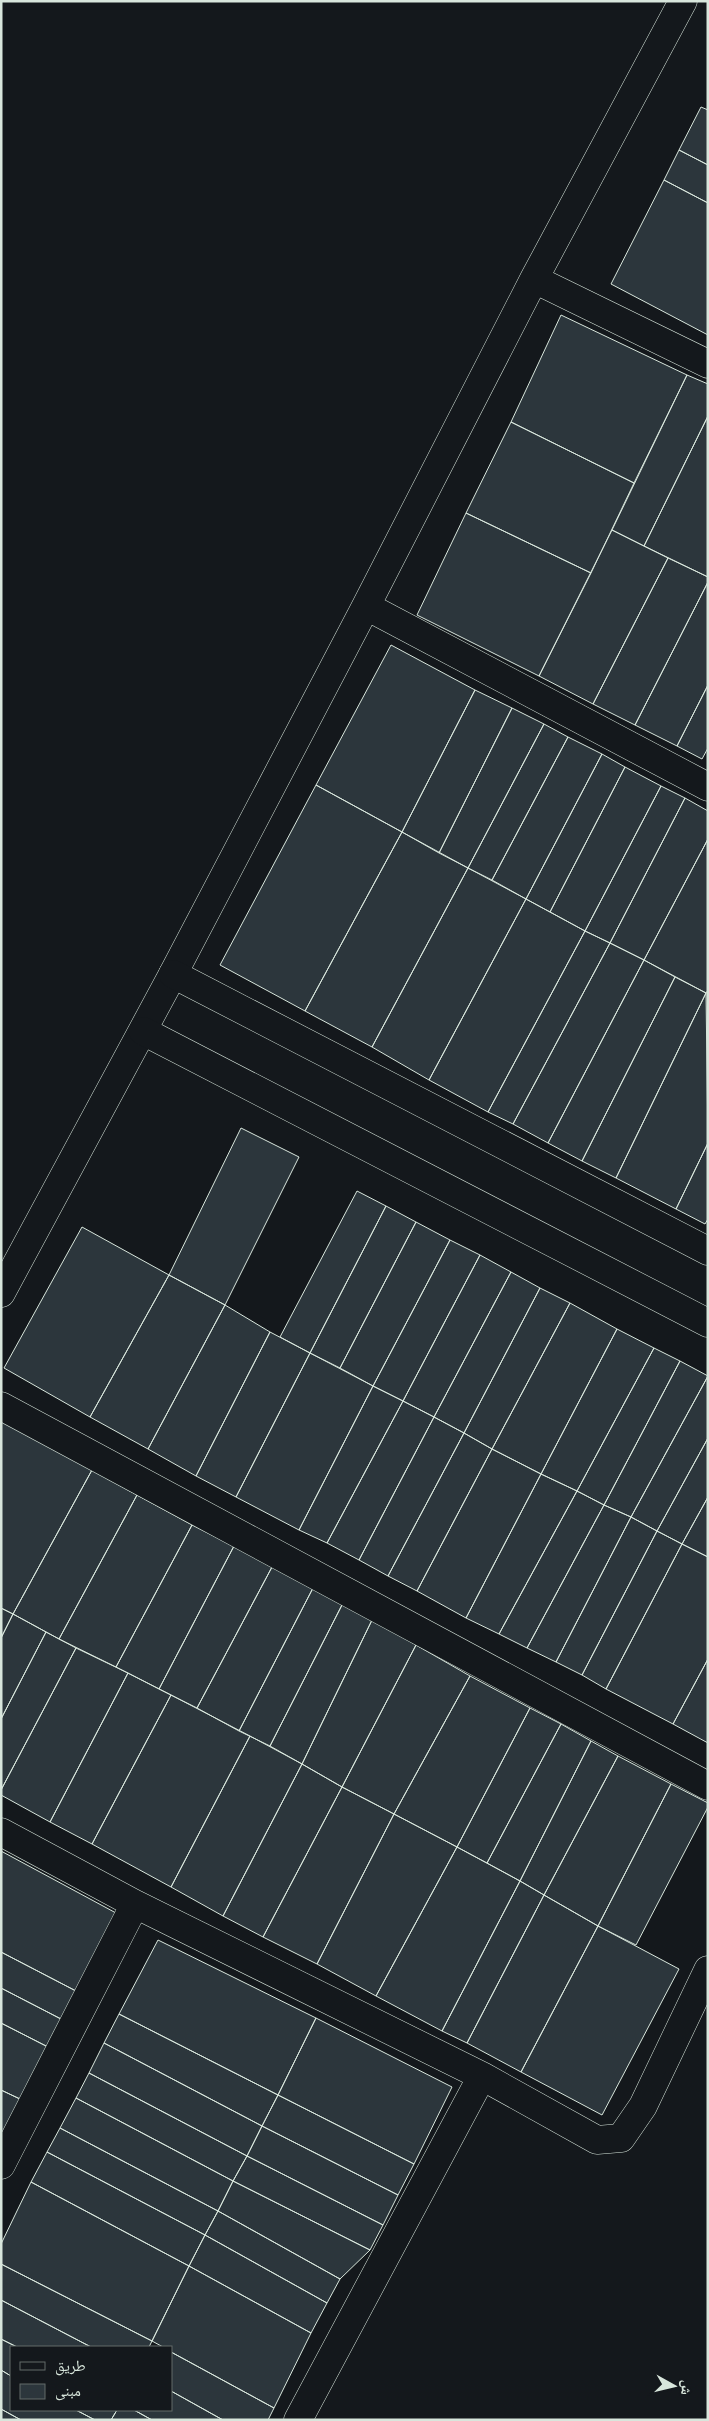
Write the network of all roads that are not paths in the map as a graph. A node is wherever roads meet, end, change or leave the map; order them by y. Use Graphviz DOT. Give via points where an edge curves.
graph roads {
  1 [pos="683,1"];
  2 [pos="534,280"];
  3 [pos="708,364"];
  4 [pos="366,606"];
  5 [pos="708,787"];
  6 [pos="173,974"];
  7 [pos="143,1031"];
  8 [pos="708,1251"];
  9 [pos="1,1293"];
  10 [pos="708,1323"];
  11 [pos="1,1406"];
  12 [pos="708,1786"];
  13 [pos="1,1832"];
  14 [pos="135,1904"];
  15 [pos="708,1970"];
  16 [pos="482,2076"];
  17 [pos="1,2165"];
  18 [pos="298,2420"];
  1 -- 2 [label="street"];
  2 -- 3 [label="street"];
  2 -- 4 [label="street"];
  4 -- 5 [label="street"];
  4 -- 6 [label="street"];
  6 -- 7 [label="street"];
  6 -- 8 [label="street"];
  7 -- 9 [label="street"];
  7 -- 10 [label="street"];
  11 -- 12 [label="street"];
  13 -- 14 [label="street"];
  14 -- 16 [label="street"];
  14 -- 17 [label="street"];
  15 -- 16 [label="street" via="643,2106 621,2138 597,2140"];
  16 -- 18 [label="street"];
}
